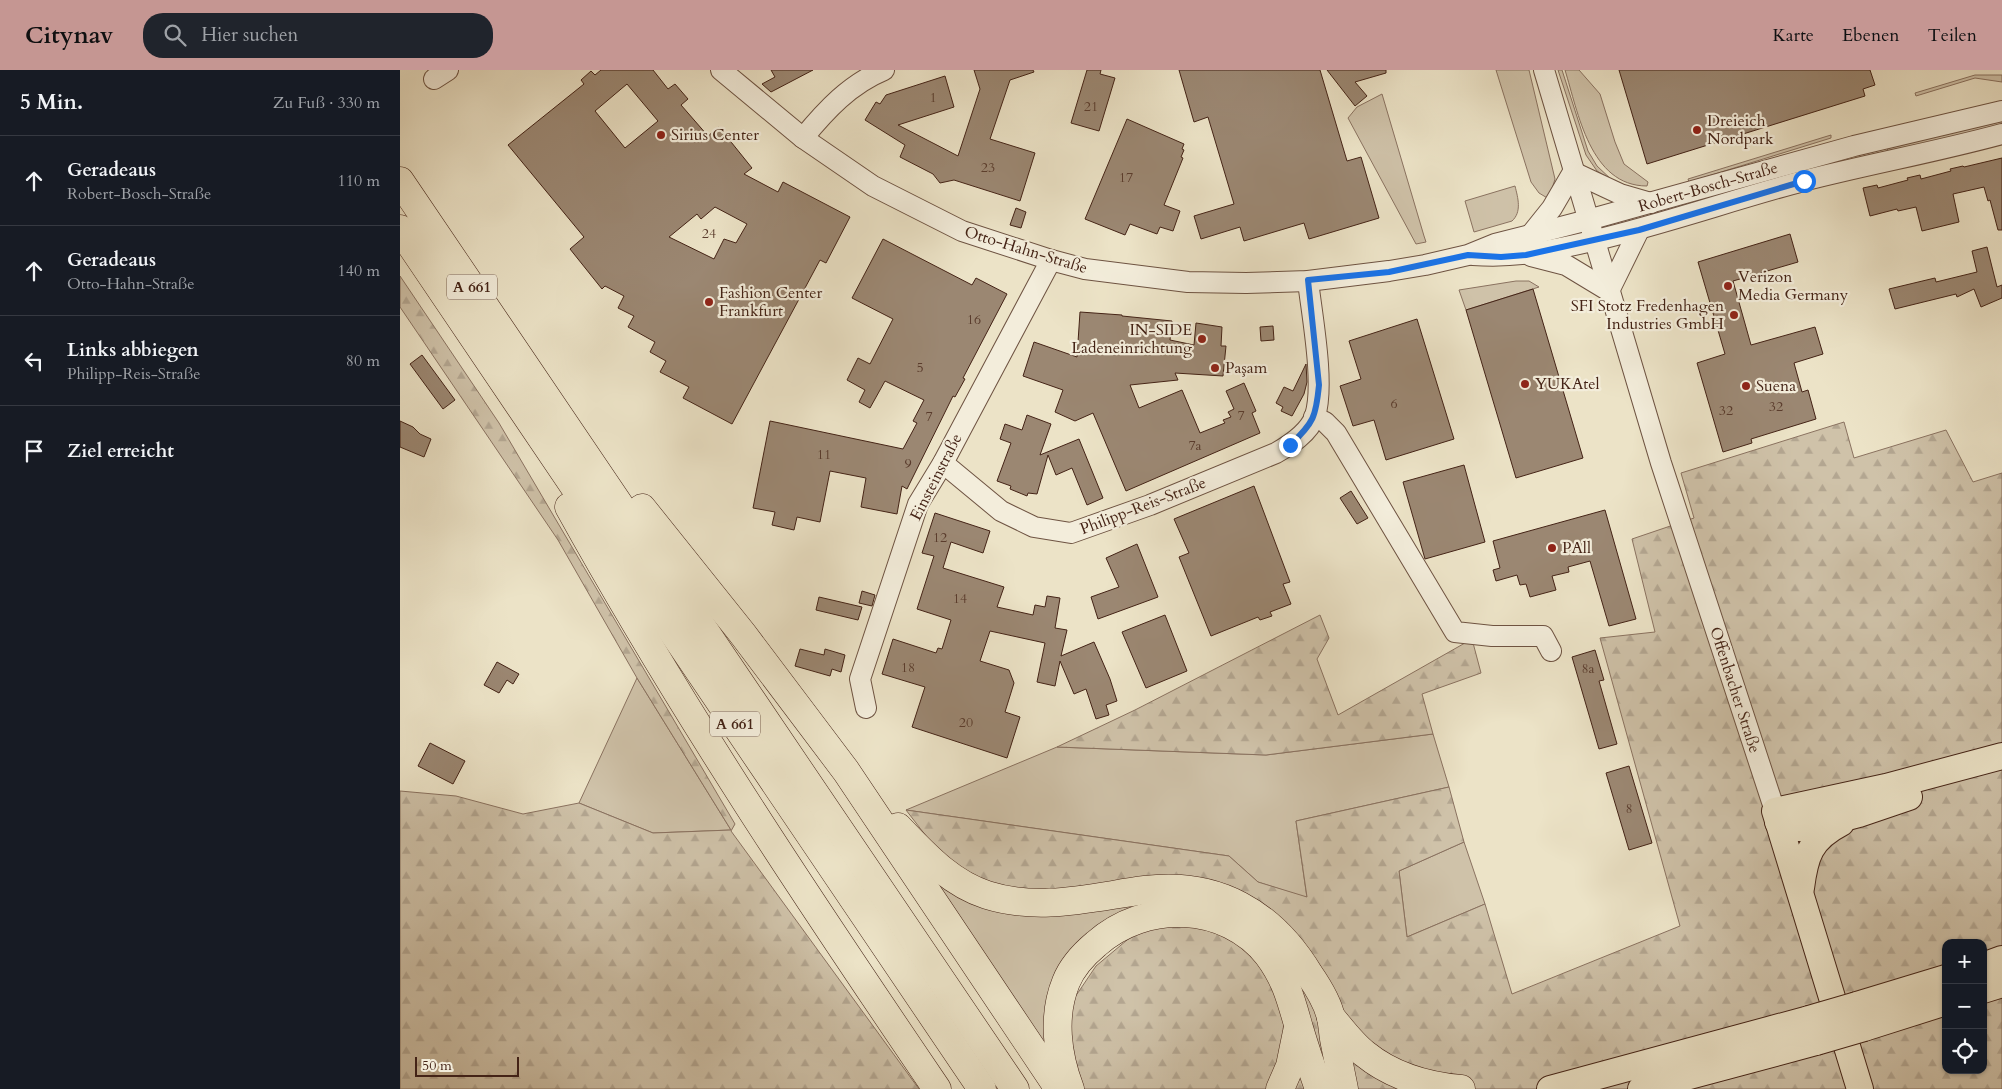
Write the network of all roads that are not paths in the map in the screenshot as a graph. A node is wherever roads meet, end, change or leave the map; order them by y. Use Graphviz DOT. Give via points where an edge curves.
graph roads {
  1 [pos="721,70"];
  2 [pos="884,70"];
  3 [pos="1544,70"];
  4 [pos="2002,111"];
  5 [pos="2002,134"];
  6 [pos="803,138"];
  7 [pos="1573,172"];
  8 [pos="400,180"];
  9 [pos="1651,203"];
  10 [pos="1588,220"];
  11 [pos="400,229"];
  12 [pos="1639,230"];
  13 [pos="1532,233"];
  14 [pos="1594,240"];
  15 [pos="1468,255"];
  16 [pos="1526,255"];
  17 [pos="1051,260"];
  18 [pos="1308,280"];
  19 [pos="1609,291"];
  20 [pos="488,359"];
  21 [pos="544,392"];
  22 [pos="1314,417"];
  23 [pos="943,463"];
  24 [pos="1551,651"];
  25 [pos="866,708"];
  26 [pos="2002,756"];
  27 [pos="2002,769"];
  28 [pos="846,771"];
  29 [pos="1775,812"];
  30 [pos="1859,814"];
  31 [pos="1801,894"];
  32 [pos="1987,970"];
  33 [pos="1997,979"];
  34 [pos="1942,980"];
  35 [pos="1942,1003"];
  36 [pos="1860,1016"];
  37 [pos="1331,1017"];
  38 [pos="1298,1026"];
  39 [pos="1813,1030"];
  40 [pos="937,1089"];
  41 [pos="982,1089"];
  42 [pos="1015,1089"];
  43 [pos="1059,1089"];
  44 [pos="1070,1089"];
  45 [pos="1280,1089"];
  46 [pos="1319,1089"];
  47 [pos="1344,1089"];
  48 [pos="1462,1089"];
  49 [pos="1550,1089"];
  50 [pos="1641,1089"];
  51 [pos="1860,1089"];
  1 -- 6 [label="street, Otto-Hahn-Straße"];
  2 -- 6 [label="street" via="872,75 832,105"];
  3 -- 7 [label="street, Offenbacher Straße"];
  4 -- 9 [label="street, Robert-Bosch-Straße" via="1854,146"];
  5 -- 12 [label="street, Robert-Bosch-Straße" via="1804,181"];
  6 -- 17 [label="street, Otto-Hahn-Straße" via="873,186 911,206 962,231"];
  7 -- 9 [label="street" via="1620,194"];
  7 -- 10 [label="street, Offenbacher Straße"];
  7 -- 13 [label="street" via="1552,208"];
  8 -- 21 [label="highway, A 661"];
  9 -- 10 [label="street, Robert-Bosch-Straße"];
  10 -- 13 [label="street, Otto-Hahn-Straße"];
  10 -- 14 [label="street, Offenbacher Straße"];
  11 -- 20 [label="highway, A 661"];
  12 -- 14 [label="street, Robert-Bosch-Straße"];
  12 -- 19 [label="street, Robert-Bosch-Straße"];
  13 -- 15 [label="street, Otto-Hahn-Straße"];
  14 -- 16 [label="street, Otto-Hahn-Straße"];
  14 -- 19 [label="street, Offenbacher Straße"];
  15 -- 16 [label="street, Otto-Hahn-Straße"];
  15 -- 18 [label="street, Otto-Hahn-Straße" via="1389,272"];
  16 -- 19 [label="street" via="1566,265"];
  17 -- 18 [label="street, Otto-Hahn-Straße" via="1085,269 1188,282"];
  17 -- 23 [label="street, Einsteinstraße"];
  18 -- 22 [label="street, Philipp-Reis-Straße" via="1319,385"];
  19 -- 29 [label="street, Offenbacher Straße" via="1661,463"];
  20 -- 40 [label="highway" via="608,578 712,748"];
  20 -- 41 [label="highway, A 661"];
  21 -- 28 [label="highway" via="657,526"];
  21 -- 42 [label="highway, A 661"];
  22 -- 23 [label="street, Philipp-Reis-Straße" via="1300,436 1276,453 1150,505 1071,533 1034,527 1001,511"];
  22 -- 24 [label="street" via="1336,433 1455,632 1543,636"];
  23 -- 25 [label="street, Einsteinstraße" via="918,504 860,679"];
  26 -- 29 [label="main road"];
  27 -- 30 [label="main road"];
  28 -- 37 [label="highway" via="941,870 961,884 986,895 1050,903 1178,889 1208,893 1243,906 1273,928 1297,955"];
  28 -- 43 [label="highway"];
  29 -- 30 [label="main road" via="1789,828 1802,829"];
  29 -- 31 [label="main road, Offenbacher Straße"];
  30 -- 31 [label="main road" via="1824,834 1810,849 1804,866"];
  31 -- 51 [label="main road, Offenbacher Straße"];
  32 -- 33 [label="main road"];
  34 -- 36 [label="main road"];
  35 -- 36 [label="main road"];
  36 -- 39 [label="main road, bridge"];
  37 -- 47 [label="highway"];
  37 -- 48 [label="highway" via="1355,1045 1378,1064 1406,1077"];
  38 -- 44 [label="highway" via="1288,988 1278,971 1268,955 1239,929 1204,915 1183,912 1135,919 1117,927 1090,949 1066,980 1057,1029 1059,1052"];
  38 -- 45 [label="highway" via="1290,1066"];
  38 -- 46 [label="highway"];
  39 -- 49 [label="main road"];
  39 -- 50 [label="main road"];
}
